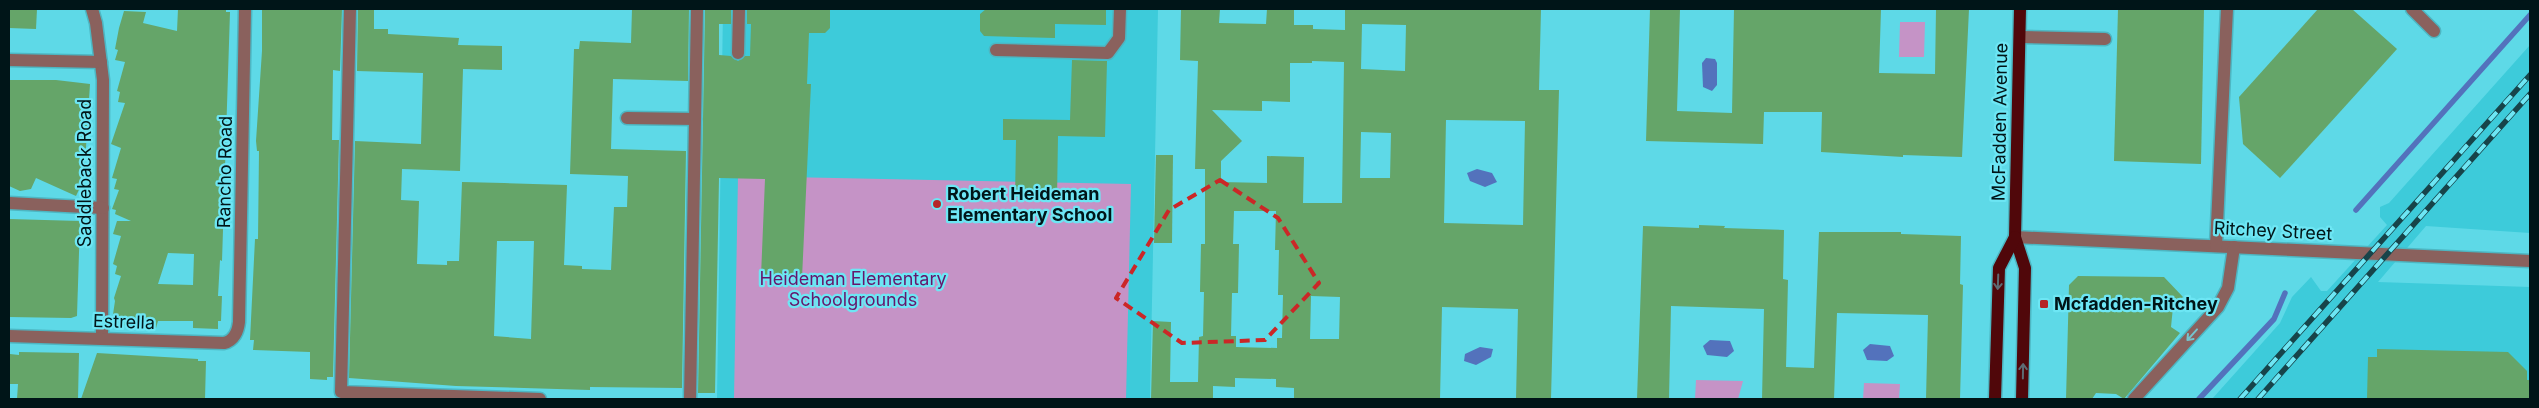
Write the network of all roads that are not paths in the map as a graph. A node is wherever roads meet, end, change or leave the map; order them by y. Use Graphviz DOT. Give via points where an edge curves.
graph roads {
  1 [pos="92,9"];
  2 [pos="245,9"];
  3 [pos="350,9"];
  4 [pos="697,9"];
  5 [pos="739,9"];
  6 [pos="1120,9"];
  7 [pos="2020,9"];
  8 [pos="2227,9"];
  9 [pos="2412,9"];
  10 [pos="2434,32"];
  11 [pos="2020,37"];
  12 [pos="2105,40"];
  13 [pos="996,50"];
  14 [pos="738,53"];
  15 [pos="9,60"];
  16 [pos="102,62"];
  17 [pos="627,118"];
  18 [pos="695,119"];
  19 [pos="9,203"];
  20 [pos="103,208"];
  21 [pos="2014,237"];
  22 [pos="2216,246"];
  23 [pos="2234,247"];
  24 [pos="2530,261"];
  25 [pos="9,336"];
  26 [pos="234,336"];
  27 [pos="102,338"];
  28 [pos="540,399"];
  29 [pos="690,399"];
  30 [pos="1995,399"];
  31 [pos="2022,399"];
  32 [pos="2134,399"];
  1 -- 16 [label="street, Saddleback Road"];
  2 -- 26 [label="street, Rancho Road" via="239,322"];
  3 -- 28 [label="street" via="341,392"];
  4 -- 18 [label="street"];
  5 -- 14 [label="street"];
  6 -- 13 [label="street" via="1119,38 1108,53"];
  7 -- 11 [label="main road, McFadden Avenue"];
  8 -- 22 [label="street"];
  9 -- 10 [label="street"];
  11 -- 12 [label="street"];
  11 -- 21 [label="main road, McFadden Avenue"];
  15 -- 16 [label="street"];
  16 -- 20 [label="street, Saddleback Road"];
  17 -- 18 [label="street"];
  18 -- 29 [label="street"];
  19 -- 20 [label="street"];
  20 -- 27 [label="street, Saddleback Road"];
  21 -- 22 [label="street, Ritchey Street"];
  21 -- 30 [label="main road, McFadden Avenue, one-way" via="1999,268"];
  31 -- 21 [label="main road, McFadden Avenue, one-way" via="2025,268"];
  22 -- 23 [label="street, Ritchey Street"];
  23 -- 24 [label="street, Ritchey Street"];
  23 -- 32 [label="street, one-way" via="2228,288 2218,307"];
  25 -- 27 [label="street, Estrella"];
  26 -- 27 [label="street, Estrella" via="230,342 224,343"];
}
